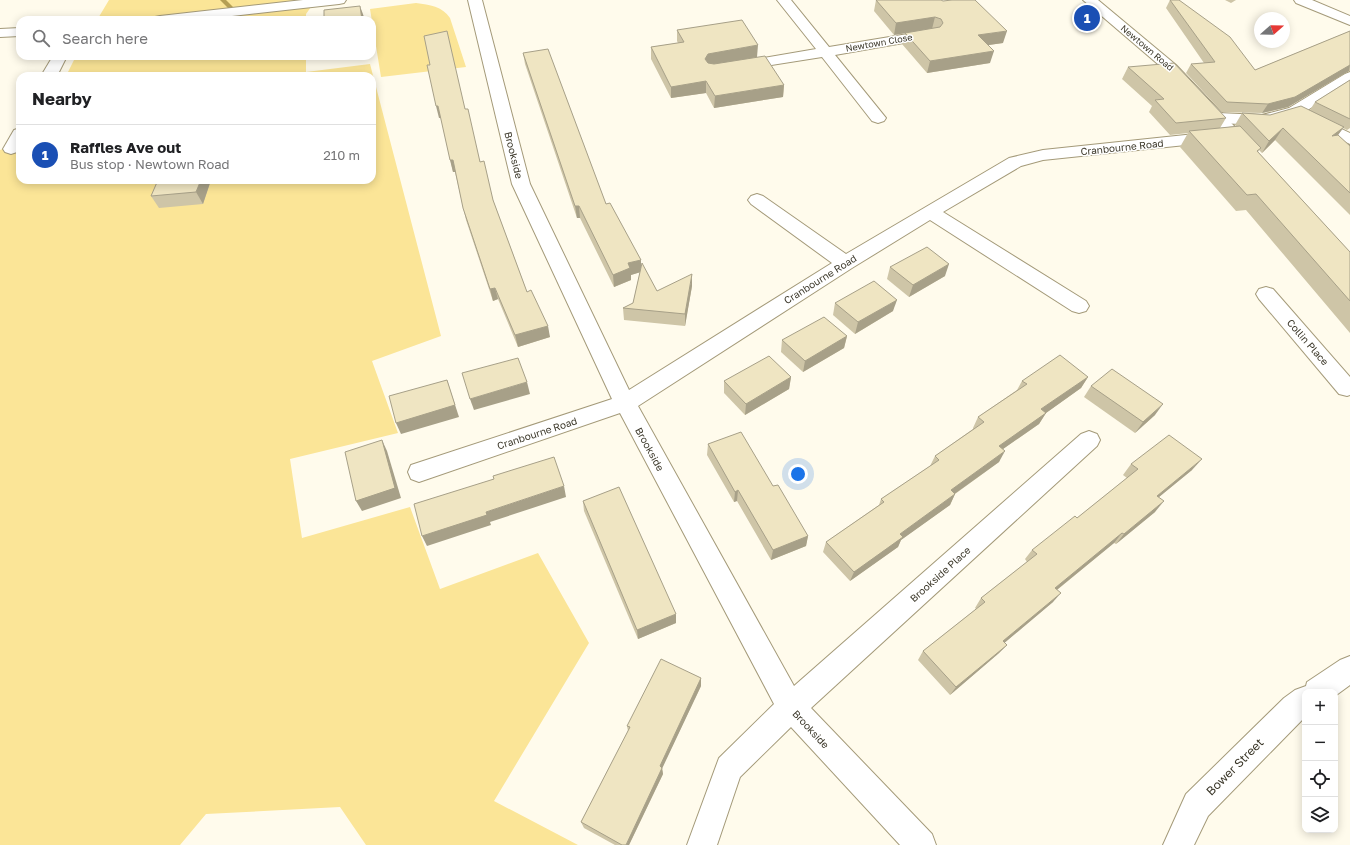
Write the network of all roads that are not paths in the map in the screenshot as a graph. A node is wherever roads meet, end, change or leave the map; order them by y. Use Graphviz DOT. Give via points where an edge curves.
graph roads {
  1 [pos="339,0"];
  2 [pos="475,0"];
  3 [pos="784,0"];
  4 [pos="1090,0"];
  5 [pos="1301,0"];
  6 [pos="196,16"];
  7 [pos="1350,21"];
  8 [pos="16,32"];
  9 [pos="0,33"];
  10 [pos="932,34"];
  11 [pos="825,53"];
  12 [pos="58,60"];
  13 [pos="728,68"];
  14 [pos="51,72"];
  15 [pos="1350,77"];
  16 [pos="1294,111"];
  17 [pos="878,118"];
  18 [pos="1218,118"];
  19 [pos="1233,135"];
  20 [pos="1350,139"];
  21 [pos="16,140"];
  22 [pos="11,149"];
  23 [pos="1260,163"];
  24 [pos="757,200"];
  25 [pos="930,212"];
  26 [pos="845,262"];
  27 [pos="1266,294"];
  28 [pos="1079,306"];
  29 [pos="1350,387"];
  30 [pos="625,403"];
  31 [pos="1088,440"];
  32 [pos="419,472"];
  33 [pos="1350,669"];
  34 [pos="1321,689"];
  35 [pos="1302,702"];
  36 [pos="791,707"];
  37 [pos="702,845"];
  38 [pos="921,845"];
  39 [pos="1178,845"];
  1 -- 6 [label="street"];
  2 -- 30 [label="street, Brookside" via="521,184"];
  3 -- 11 [label="street"];
  4 -- 18 [label="street, Newtown Road" via="1171,68"];
  5 -- 7 [label="street"];
  8 -- 9 [label="street"];
  10 -- 11 [label="street, Newtown Close"];
  11 -- 13 [label="street, Newtown Close"];
  11 -- 17 [label="street"];
  12 -- 14 [label="street"];
  15 -- 16 [label="street"];
  16 -- 18 [label="street" via="1262,120"];
  16 -- 20 [label="street"];
  18 -- 19 [label="street, Newtown Road"];
  19 -- 23 [label="street, Newtown Road"];
  19 -- 25 [label="street, Cranbourne Road" via="1043,155 1014,162"];
  21 -- 22 [label="street"];
  24 -- 26 [label="street"];
  25 -- 26 [label="street, Cranbourne Road"];
  25 -- 28 [label="street"];
  26 -- 30 [label="street, Cranbourne Road"];
  27 -- 29 [label="street, Collin Place" via="1347,388"];
  30 -- 32 [label="street, Cranbourne Road"];
  30 -- 36 [label="street, Brookside"];
  31 -- 36 [label="street, Brookside Place"];
  33 -- 34 [label="street"];
  35 -- 39 [label="street, Bower Street" via="1197,805"];
  36 -- 37 [label="street, Brookside Place" via="729,768"];
  36 -- 38 [label="street, Brookside"];
}
